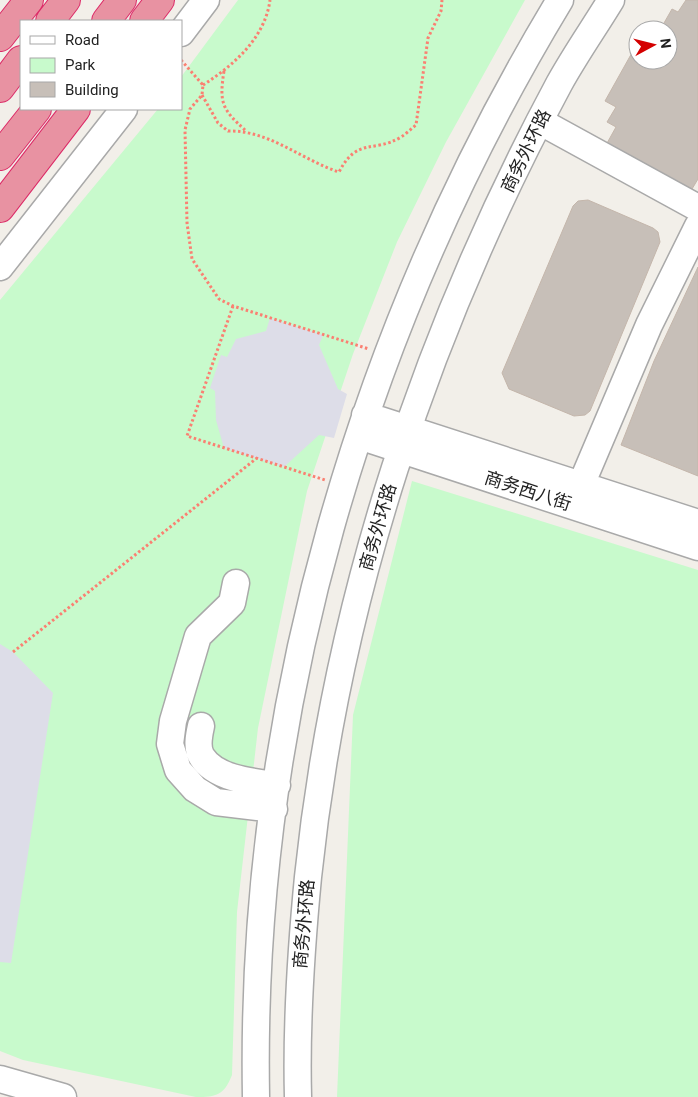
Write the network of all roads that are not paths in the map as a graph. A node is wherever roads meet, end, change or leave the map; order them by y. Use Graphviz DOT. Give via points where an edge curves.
graph roads {
  1 [pos="29,0"];
  2 [pos="66,0"];
  3 [pos="122,0"];
  4 [pos="160,0"];
  5 [pos="206,0"];
  6 [pos="560,0"];
  7 [pos="611,0"];
  8 [pos="51,20"];
  9 [pos="107,20"];
  10 [pos="145,20"];
  11 [pos="182,32"];
  12 [pos="0,37"];
  13 [pos="20,61"];
  14 [pos="0,88"];
  15 [pos="36,110"];
  16 [pos="75,110"];
  17 [pos="123,110"];
  18 [pos="541,122"];
  19 [pos="0,156"];
  20 [pos="0,208"];
  21 [pos="698,208"];
  22 [pos="698,226"];
  23 [pos="0,267"];
  24 [pos="362,426"];
  25 [pos="404,439"];
  26 [pos="581,485"];
  27 [pos="698,523"];
  28 [pos="698,547"];
  29 [pos="236,583"];
  30 [pos="200,726"];
  31 [pos="275,797"];
  32 [pos="0,1079"];
  33 [pos="63,1097"];
  34 [pos="256,1097"];
  35 [pos="298,1097"];
  1 -- 12 [label="highway"];
  2 -- 8 [label="highway"];
  3 -- 9 [label="highway"];
  4 -- 10 [label="highway"];
  5 -- 11 [label="street"];
  6 -- 24 [label="street" via="522,61 495,114 413,289"];
  7 -- 18 [label="street, 商务外环路" via="560,82"];
  13 -- 14 [label="highway"];
  15 -- 19 [label="highway"];
  16 -- 20 [label="highway"];
  17 -- 23 [label="street"];
  18 -- 21 [label="street"];
  18 -- 25 [label="street, 商务外环路" via="481,242"];
  22 -- 26 [label="street" via="646,334"];
  24 -- 25 [label="street, 商务西八街"];
  24 -- 31 [label="street" via="342,485 304,628"];
  25 -- 26 [label="street, 商务西八街"];
  25 -- 28 [label="street, 商务西八街"];
  25 -- 35 [label="street, 商务外环路" via="367,559 323,761 312,836 298,992"];
  26 -- 27 [label="street, 商务西八街"];
  29 -- 31 [label="street" via="232,603 198,636 173,721 170,744 178,770 195,789 216,802"];
  30 -- 31 [label="street" via="198,744 201,756 216,769"];
  31 -- 34 [label="street" via="256,990"];
  32 -- 33 [label="street"];
}
